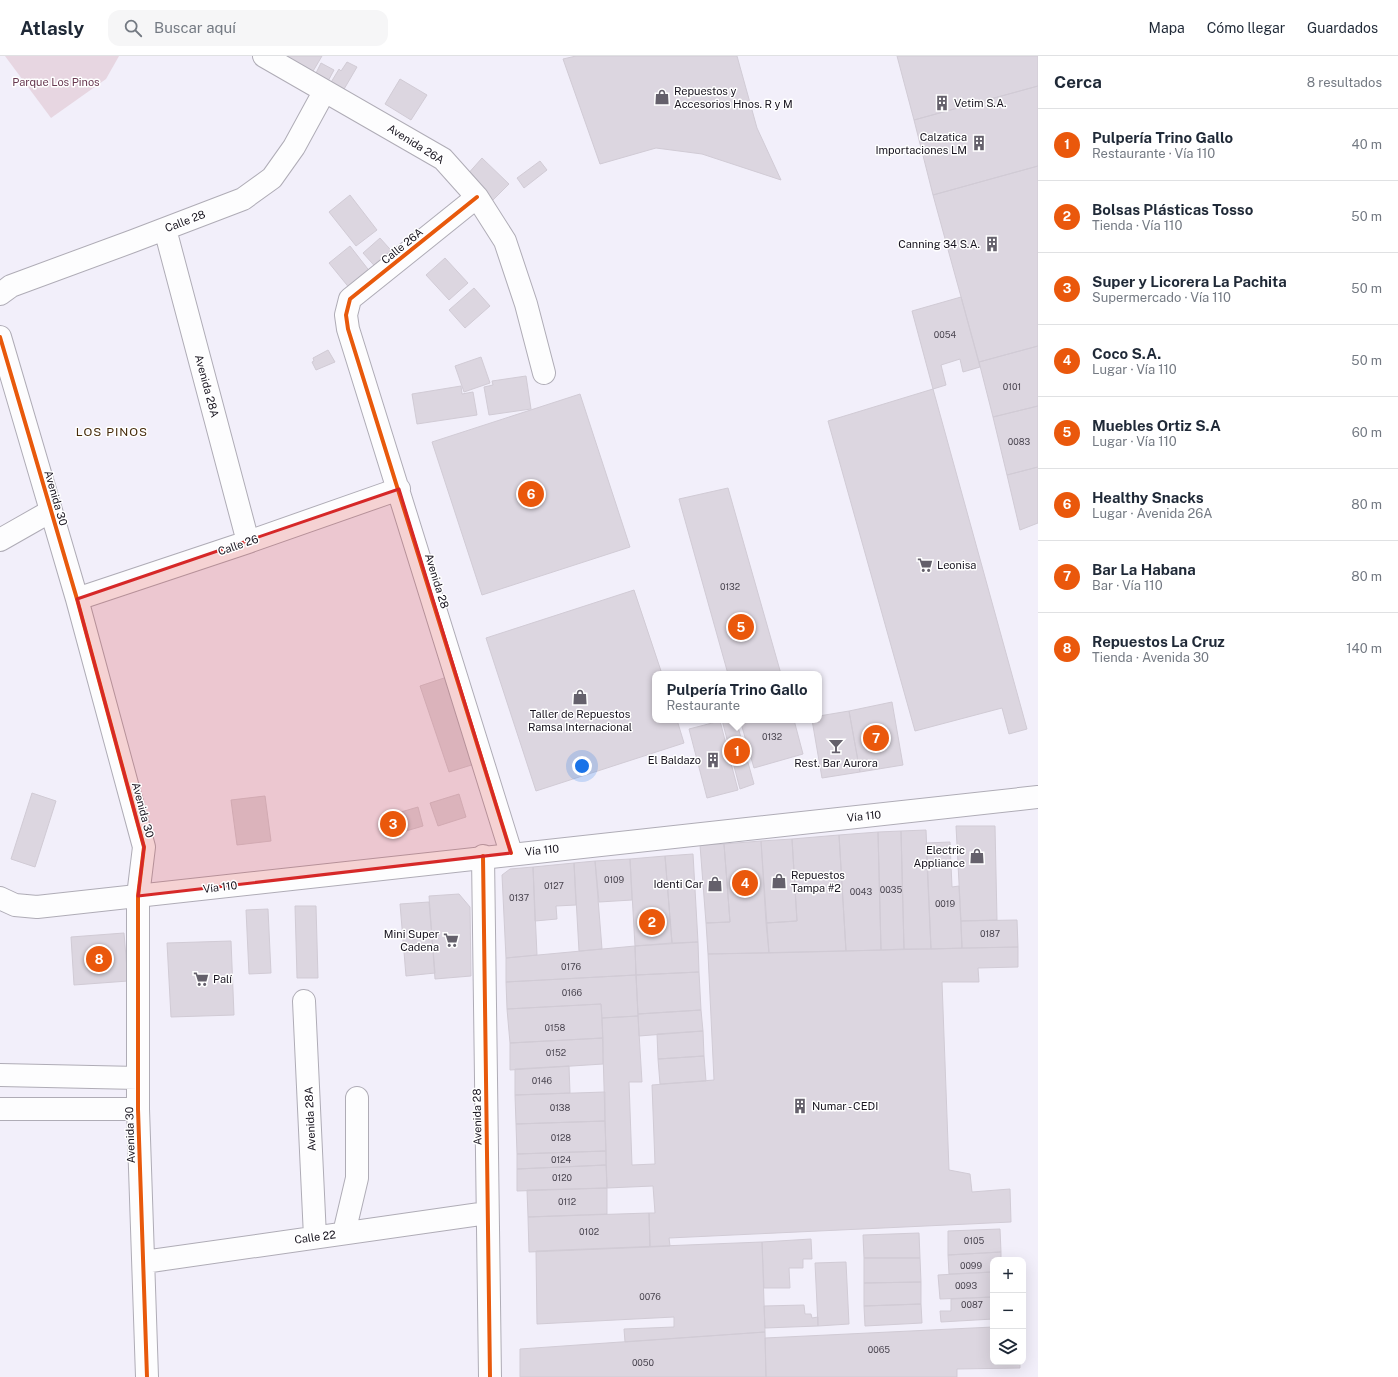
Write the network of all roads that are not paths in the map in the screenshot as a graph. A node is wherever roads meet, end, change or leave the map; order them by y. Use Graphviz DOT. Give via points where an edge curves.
graph roads {
  1 [pos="264,56"];
  2 [pos="324,92"];
  3 [pos="477,198"];
  4 [pos="165,229"];
  5 [pos="0,294"];
  6 [pos="346,315"];
  7 [pos="0,337"];
  8 [pos="544,373"];
  9 [pos="399,489"];
  10 [pos="51,511"];
  11 [pos="0,540"];
  12 [pos="248,542"];
  13 [pos="77,599"];
  14 [pos="1038,797"];
  15 [pos="511,853"];
  16 [pos="483,856"];
  17 [pos="138,896"];
  18 [pos="0,898"];
  19 [pos="304,1001"];
  20 [pos="0,1076"];
  21 [pos="138,1078"];
  22 [pos="357,1098"];
  23 [pos="0,1109"];
  24 [pos="138,1109"];
  25 [pos="487,1213"];
  26 [pos="344,1233"];
  27 [pos="315,1236"];
  28 [pos="144,1262"];
  29 [pos="146,1377"];
  30 [pos="490,1377"];
  1 -- 2 [label="street, Avenida 26A"];
  2 -- 3 [label="street, Avenida 26A" via="443,159"];
  2 -- 4 [label="street, Calle 28" via="294,147 272,178 243,199"];
  3 -- 6 [label="street, Calle 26A" via="350,299"];
  3 -- 8 [label="street, Avenida 26A" via="505,241 526,304"];
  4 -- 5 [label="street, Calle 28" via="11,286"];
  4 -- 12 [label="street, Avenida 28A"];
  6 -- 9 [label="street, Avenida 28"];
  7 -- 10 [label="street, Avenida 30"];
  9 -- 12 [label="street, Calle 26"];
  9 -- 15 [label="street, Avenida 28"];
  10 -- 11 [label="street"];
  10 -- 13 [label="street, Avenida 30"];
  12 -- 13 [label="street, Calle 26"];
  13 -- 17 [label="street, Avenida 30" via="144,847"];
  14 -- 15 [label="street, Vía 110"];
  15 -- 16 [label="street, Vía 110"];
  16 -- 17 [label="street, Vía 110"];
  16 -- 25 [label="street, Avenida 28"];
  17 -- 18 [label="street, Vía 110" via="37,907 15,905"];
  17 -- 21 [label="street, Avenida 30"];
  19 -- 27 [label="street, Avenida 28A"];
  20 -- 21 [label="street"];
  21 -- 24 [label="street, Avenida 30"];
  22 -- 26 [label="street" via="358,1178"];
  23 -- 24 [label="street"];
  24 -- 28 [label="street, Avenida 30"];
  25 -- 26 [label="street, Calle 22"];
  25 -- 30 [label="street, Avenida 28"];
  26 -- 27 [label="street, Calle 22"];
  27 -- 28 [label="street, Calle 22"];
  28 -- 29 [label="street, Avenida 30"];
}
